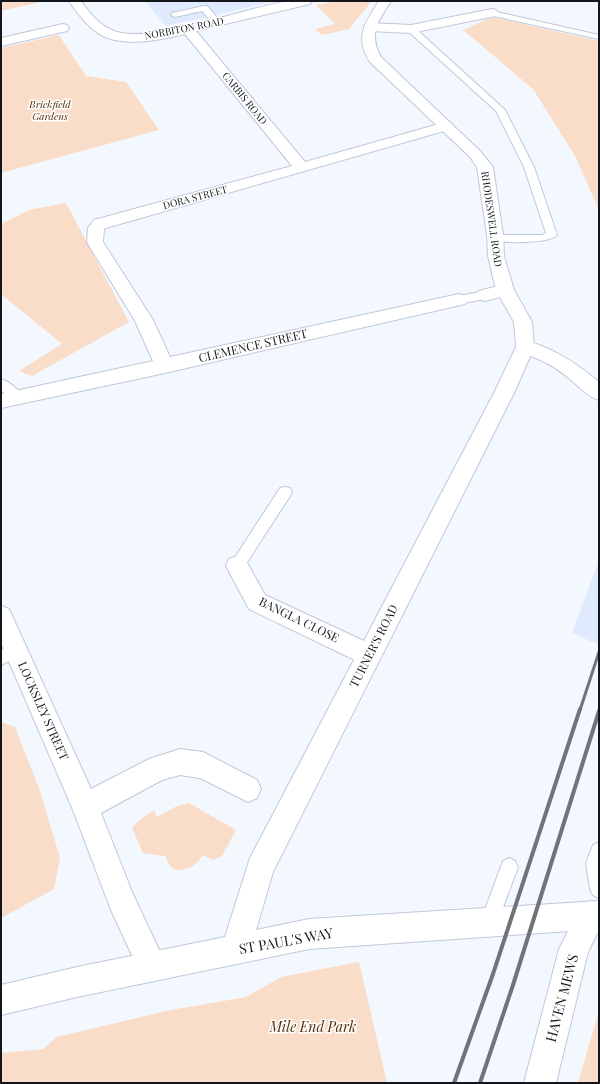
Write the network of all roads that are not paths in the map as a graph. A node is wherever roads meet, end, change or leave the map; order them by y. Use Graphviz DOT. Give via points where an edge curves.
graph roads {
  1 [pos="75,1"];
  2 [pos="306,1"];
  3 [pos="385,1"];
  4 [pos="492,13"];
  5 [pos="175,15"];
  6 [pos="93,22"];
  7 [pos="216,22"];
  8 [pos="370,26"];
  9 [pos="188,29"];
  10 [pos="410,29"];
  11 [pos="599,37"];
  12 [pos="1,42"];
  13 [pos="446,126"];
  14 [pos="302,168"];
  15 [pos="495,238"];
  16 [pos="504,290"];
  17 [pos="485,295"];
  18 [pos="459,300"];
  19 [pos="525,347"];
  20 [pos="165,366"];
  21 [pos="1,383"];
  22 [pos="599,393"];
  23 [pos="9,399"];
  24 [pos="285,492"];
  25 [pos="237,566"];
  26 [pos="1,616"];
  27 [pos="8,654"];
  28 [pos="369,655"];
  29 [pos="248,789"];
  30 [pos="85,807"];
  31 [pos="599,851"];
  32 [pos="509,867"];
  33 [pos="597,906"];
  34 [pos="489,923"];
  35 [pos="236,949"];
  36 [pos="152,967"];
  37 [pos="1,1000"];
  38 [pos="540,1083"];
  1 -- 6 [label="street, NORBITON ROAD"];
  2 -- 7 [label="street, NORBITON ROAD"];
  3 -- 8 [label="street, RHODESWELL ROAD"];
  4 -- 10 [label="street"];
  4 -- 11 [label="lane"];
  5 -- 7 [label="lane" via="204,8"];
  6 -- 9 [label="street, NORBITON ROAD" via="113,36 145,37"];
  6 -- 12 [label="street"];
  7 -- 9 [label="street, NORBITON ROAD"];
  8 -- 10 [label="street"];
  8 -- 13 [label="street, RHODESWELL ROAD" via="367,42 375,59"];
  9 -- 14 [label="street, CARBIS ROAD"];
  10 -- 15 [label="lane" via="500,110 529,167 552,235 543,238"];
  13 -- 14 [label="street, DORA STREET"];
  13 -- 15 [label="street, RHODESWELL ROAD" via="485,167"];
  14 -- 20 [label="street, DORA STREET" via="141,212 100,224 96,228 95,242 144,320"];
  15 -- 16 [label="street, RHODESWELL ROAD" via="496,256"];
  16 -- 17 [label="street, CLEMENCE STREET"];
  16 -- 19 [label="street, RHODESWELL ROAD" via="522,322"];
  17 -- 18 [label="lane, CLEMENCE STREET"];
  18 -- 20 [label="street, CLEMENCE STREET"];
  19 -- 22 [label="street" via="543,352 566,364"];
  19 -- 28 [label="street, TURNER'S ROAD" via="505,391"];
  20 -- 23 [label="street, CLEMENCE STREET"];
  21 -- 23 [label="lane"];
  24 -- 25 [label="lane, BANGLA CLOSE"];
  25 -- 28 [label="street, BANGLA CLOSE" via="257,602"];
  26 -- 27 [label="street, LOCKSLEY STREET"];
  27 -- 30 [label="street, LOCKSLEY STREET"];
  28 -- 35 [label="street, TURNER'S ROAD" via="260,868"];
  29 -- 30 [label="street" via="203,765 180,762 158,768"];
  30 -- 36 [label="street, LOCKSLEY STREET" via="114,883"];
  31 -- 33 [label="lane" via="595,863"];
  32 -- 34 [label="lane"];
  33 -- 34 [label="street, ST PAUL'S WAY"];
  33 -- 38 [label="street, HAVEN MEWS" via="574,950"];
  34 -- 35 [label="street, ST PAUL'S WAY" via="309,934"];
  35 -- 36 [label="street, ST PAUL'S WAY"];
  36 -- 37 [label="street, ST PAUL'S WAY"];
}
